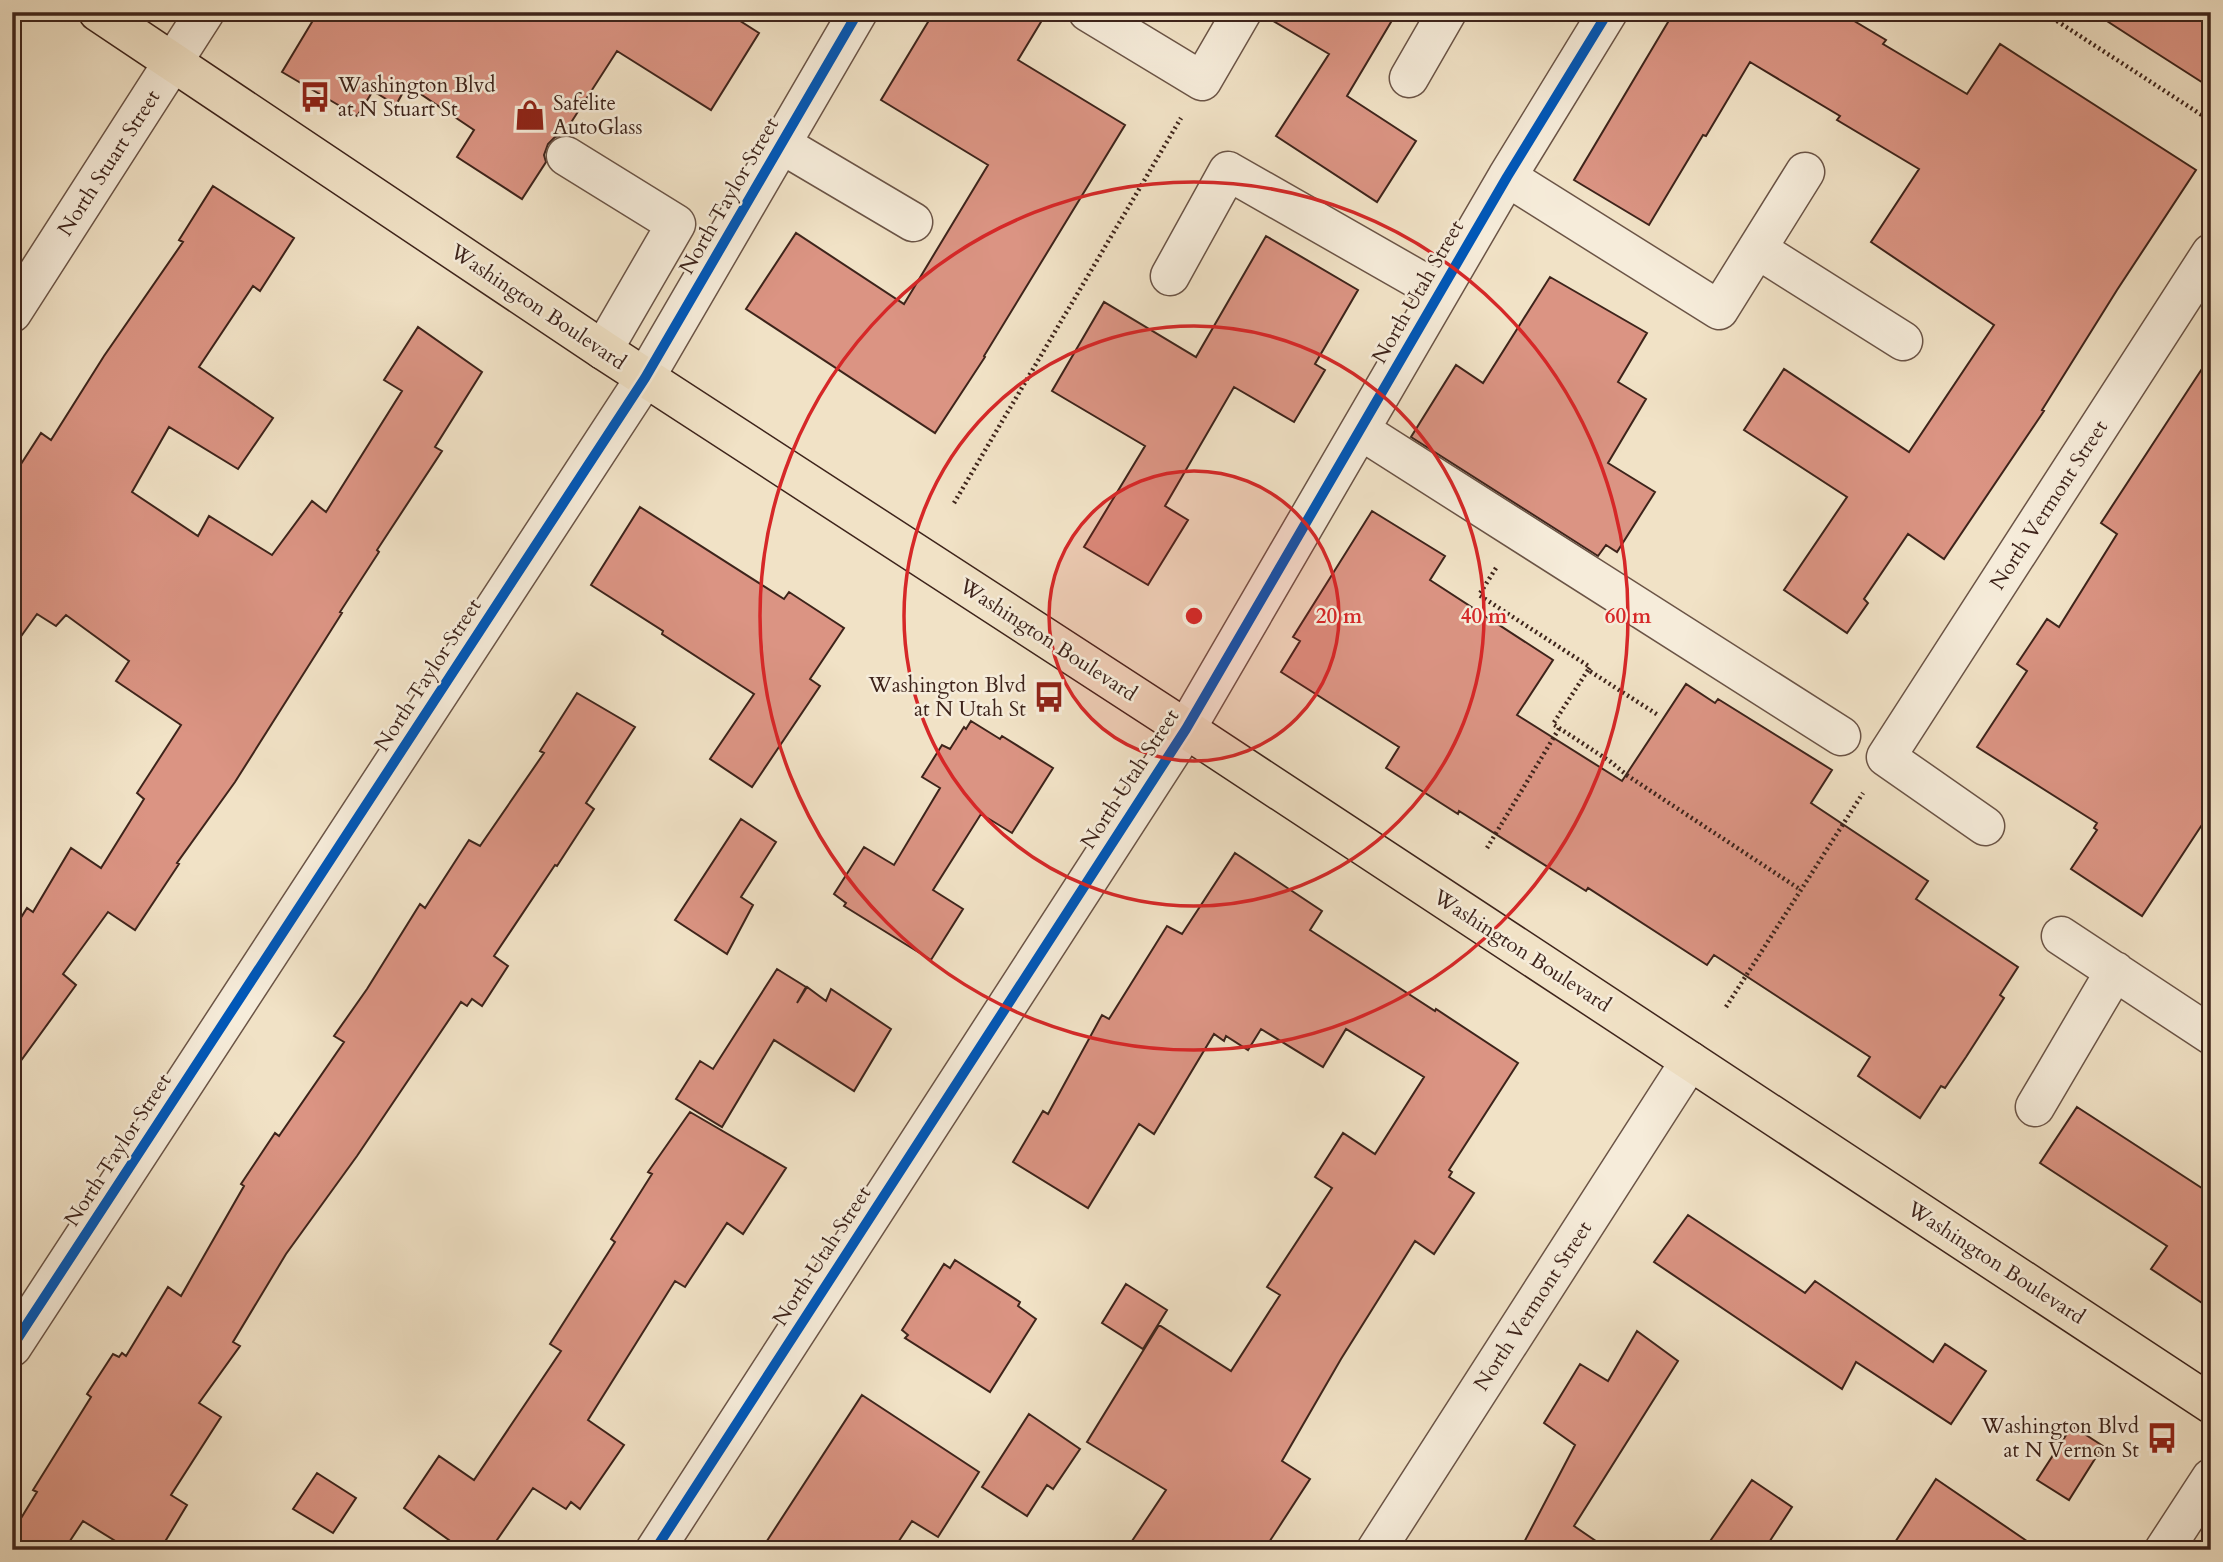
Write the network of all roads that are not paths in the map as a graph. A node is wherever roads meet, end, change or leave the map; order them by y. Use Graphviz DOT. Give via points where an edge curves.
graph roads {
  1 [pos="98,12"];
  2 [pos="205,12"];
  3 [pos="858,12"];
  4 [pos="1088,12"];
  5 [pos="1242,12"];
  6 [pos="1447,12"];
  7 [pos="1608,12"];
  8 [pos="173,64"];
  9 [pos="1409,78"];
  10 [pos="781,144"];
  11 [pos="566,156"];
  12 [pos="1805,172"];
  13 [pos="1507,177"];
  14 [pos="913,222"];
  15 [pos="1757,249"];
  16 [pos="2211,253"];
  17 [pos="1170,276"];
  18 [pos="1440,292"];
  19 [pos="12,313"];
  20 [pos="1903,341"];
  21 [pos="603,350"];
  22 [pos="645,378"];
  23 [pos="1360,430"];
  24 [pos="1186,729"];
  25 [pos="1841,736"];
  26 [pos="1985,826"];
  27 [pos="2061,936"];
  28 [pos="2115,971"];
  29 [pos="2211,1035"];
  30 [pos="1690,1061"];
  31 [pos="2035,1107"];
  32 [pos="12,1348"];
  33 [pos="2211,1404"];
  34 [pos="2211,1478"];
  35 [pos="655,1550"];
  36 [pos="1376,1550"];
  37 [pos="2164,1550"];
  1 -- 8 [label="main road, Washington Boulevard"];
  2 -- 8 [label="street, North Stuart Street"];
  3 -- 10 [label="street, North Taylor Street"];
  4 -- 5 [label="street" via="1202,81"];
  6 -- 9 [label="street"];
  7 -- 13 [label="street, North Utah Street"];
  8 -- 19 [label="street, North Stuart Street"];
  8 -- 21 [label="main road, Washington Boulevard"];
  10 -- 14 [label="street"];
  10 -- 22 [label="street, North Taylor Street"];
  11 -- 21 [label="street" via="676,224"];
  12 -- 15 [label="street"];
  13 -- 15 [label="street" via="1719,310"];
  13 -- 18 [label="street, North Utah Street"];
  15 -- 20 [label="street"];
  16 -- 26 [label="street, North Vermont Street" via="1886,757"];
  17 -- 18 [label="street" via="1228,171"];
  18 -- 23 [label="street, North Utah Street"];
  21 -- 22 [label="main road, Washington Boulevard"];
  22 -- 24 [label="main road, Washington Boulevard"];
  22 -- 32 [label="street, North Taylor Street"];
  23 -- 24 [label="street, North Utah Street"];
  23 -- 25 [label="street"];
  24 -- 30 [label="main road, Washington Boulevard"];
  24 -- 35 [label="street, North Utah Street"];
  27 -- 28 [label="street"];
  28 -- 29 [label="street"];
  28 -- 31 [label="street"];
  30 -- 33 [label="main road, Washington Boulevard"];
  30 -- 36 [label="street, North Vermont Street"];
  34 -- 37 [label="street"];
}
